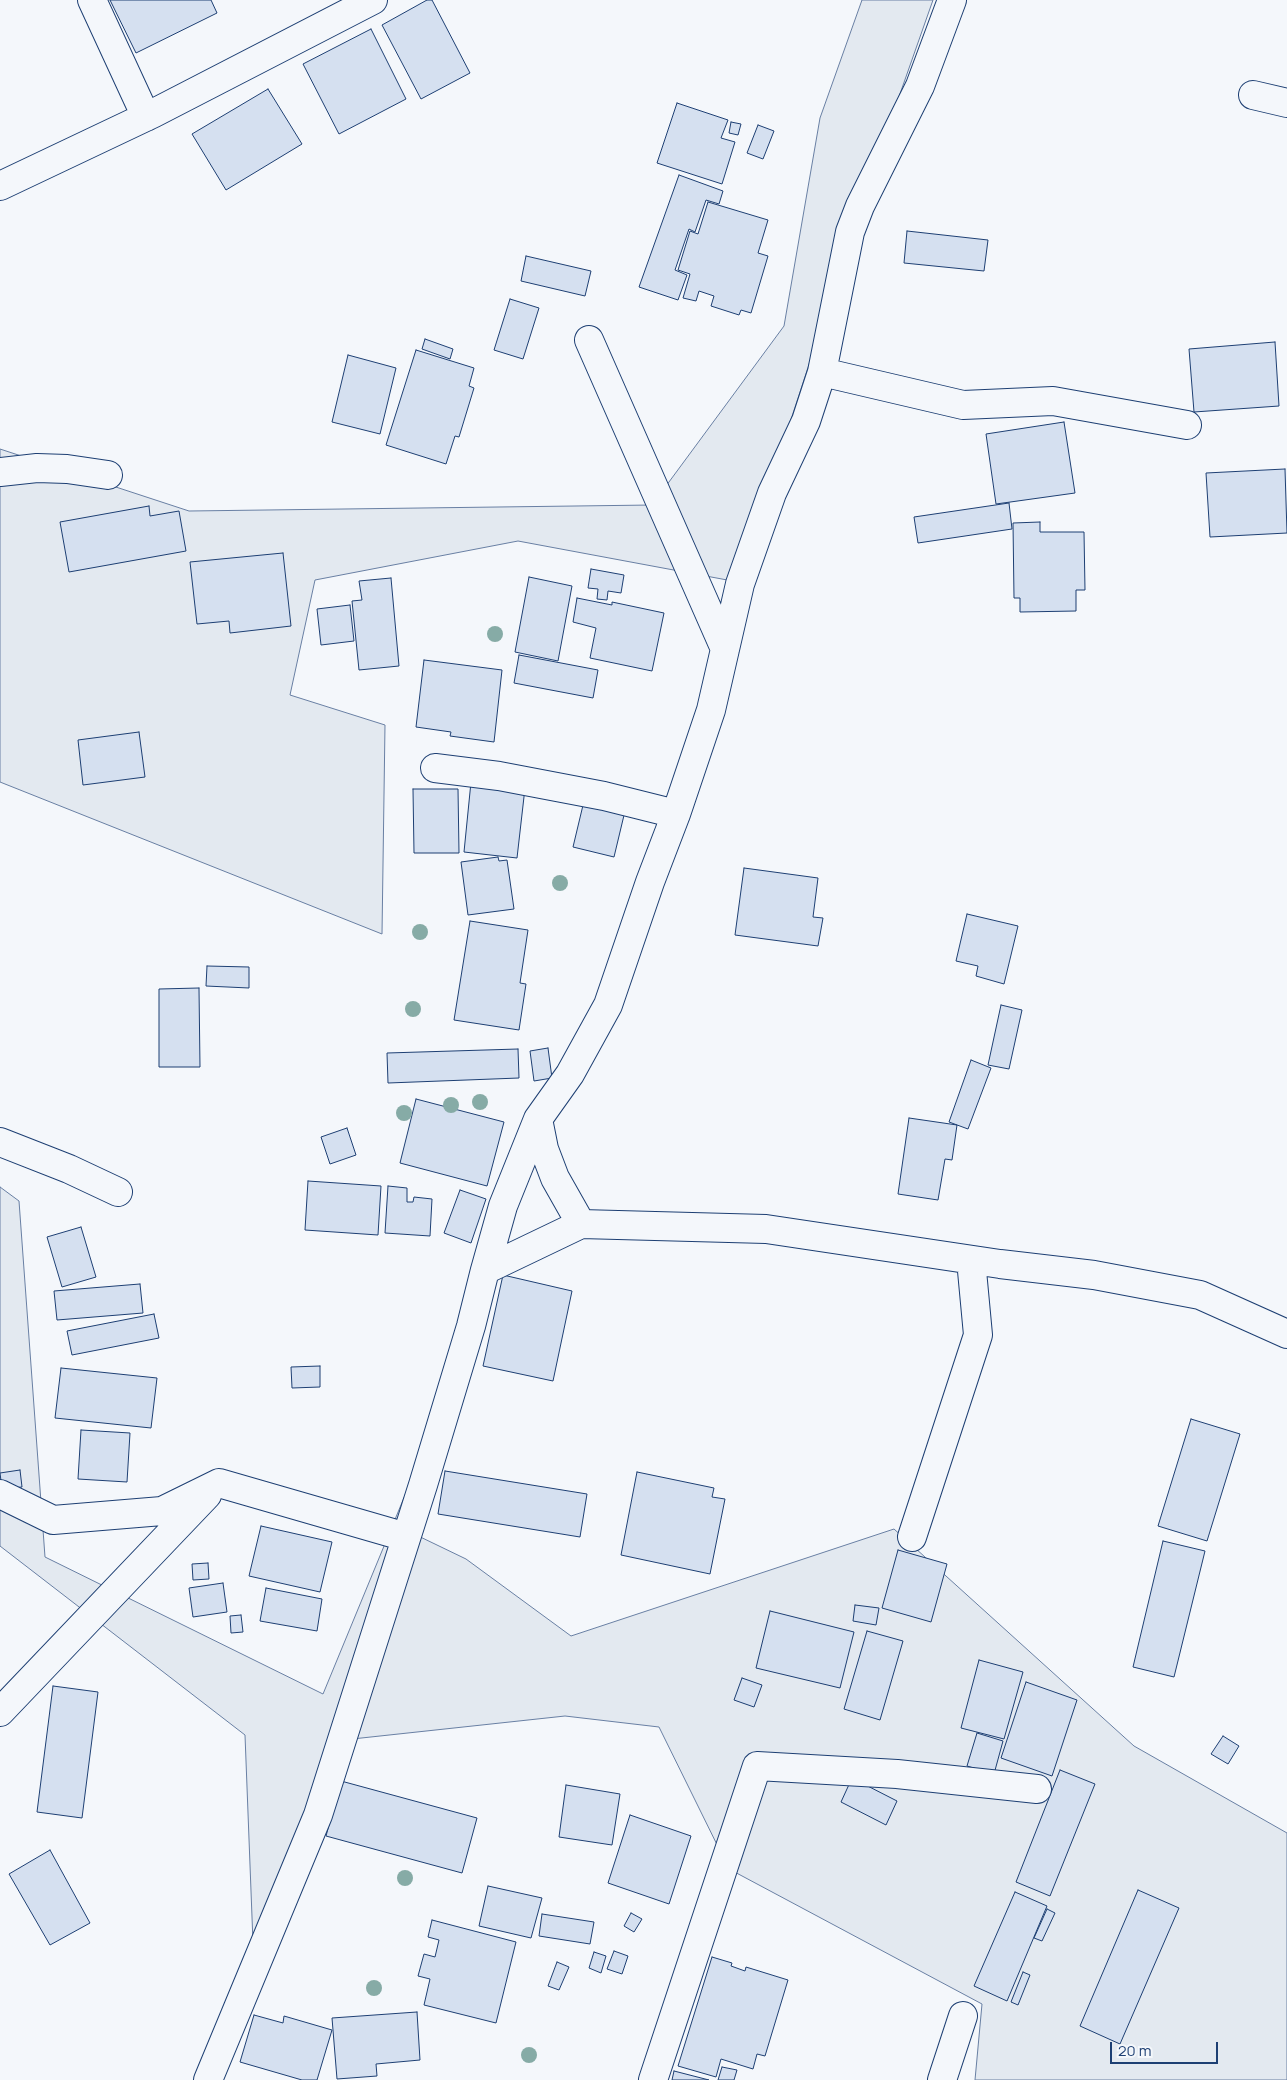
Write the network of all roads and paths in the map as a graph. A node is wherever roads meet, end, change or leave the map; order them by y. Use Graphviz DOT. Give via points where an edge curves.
graph roads {
  1 [pos="92,0"];
  2 [pos="373,0"];
  3 [pos="952,0"];
  4 [pos="1253,95"];
  5 [pos="1287,104"];
  6 [pos="146,117"];
  7 [pos="0,186"];
  8 [pos="589,340"];
  9 [pos="822,372"];
  10 [pos="1187,425"];
  11 [pos="0,472"];
  12 [pos="108,475"];
  13 [pos="725,648"];
  14 [pos="435,768"];
  15 [pos="676,814"];
  16 [pos="538,1119"];
  17 [pos="0,1142"];
  18 [pos="118,1192"];
  19 [pos="581,1224"];
  20 [pos="971,1260"];
  21 [pos="485,1270"];
  22 [pos="1287,1334"];
  23 [pos="219,1483"];
  24 [pos="0,1494"];
  25 [pos="406,1537"];
  26 [pos="912,1537"];
  27 [pos="0,1712"];
  28 [pos="1037,1789"];
  29 [pos="963,2016"];
  30 [pos="208,2080"];
  31 [pos="652,2080"];
  32 [pos="942,2080"];
  1 -- 6 [label="street"];
  2 -- 6 [label="street"];
  3 -- 9 [label="street" via="920,86 850,232"];
  4 -- 5 [label="street"];
  6 -- 7 [label="street"];
  8 -- 13 [label="street"];
  9 -- 10 [label="street" via="963,405 1053,402"];
  9 -- 13 [label="street" via="806,421 772,493 740,584"];
  11 -- 12 [label="street" via="37,468"];
  13 -- 15 [label="street" via="711,710"];
  14 -- 15 [label="street" via="499,776 604,796"];
  15 -- 16 [label="street" via="608,1005 570,1074"];
  16 -- 19 [label="street" via="544,1149 555,1178"];
  16 -- 21 [label="street" via="503,1206"];
  17 -- 18 [label="street"];
  19 -- 20 [label="street" via="766,1229"];
  19 -- 21 [label="street"];
  20 -- 22 [label="street" via="1094,1275 1200,1295"];
  20 -- 26 [label="street" via="978,1335"];
  21 -- 25 [label="street"];
  23 -- 24 [label="street" via="162,1511 54,1520"];
  23 -- 25 [label="street"];
  23 -- 27 [label="street"];
  25 -- 30 [label="street" via="318,1814"];
  28 -- 31 [label="street" via="897,1774 757,1766"];
  29 -- 32 [label="street"];
}
